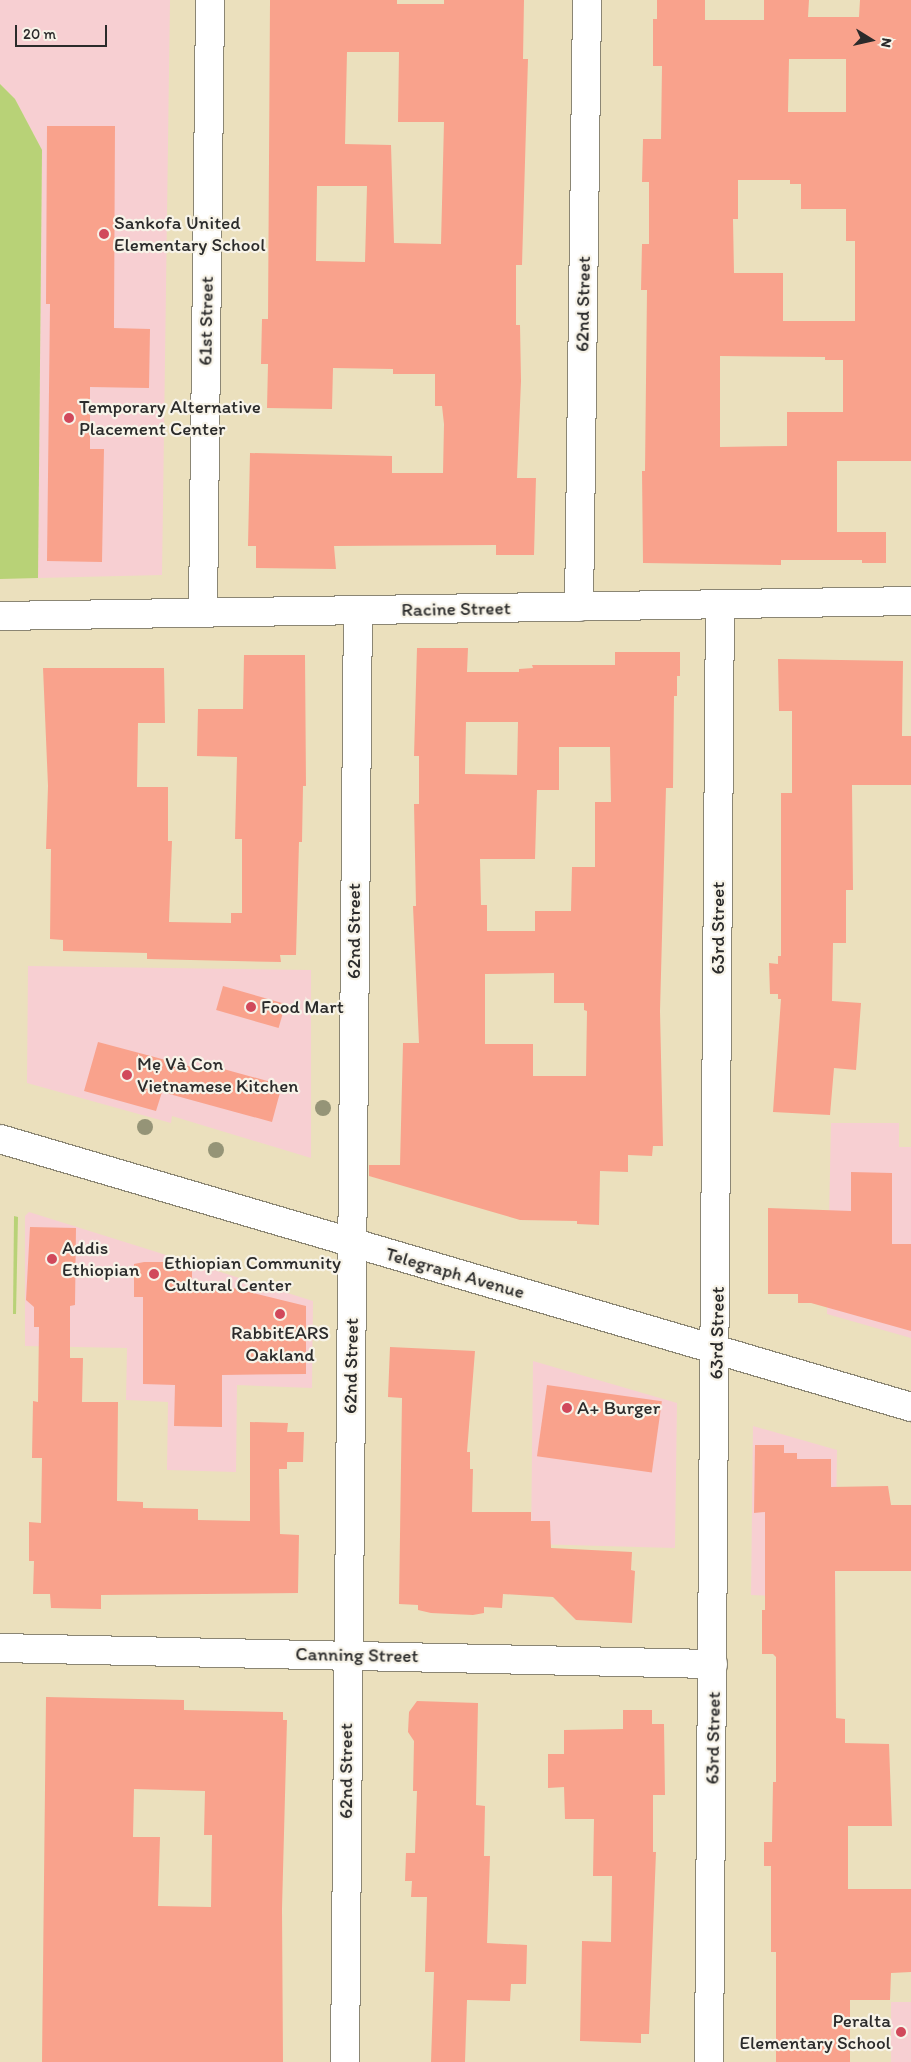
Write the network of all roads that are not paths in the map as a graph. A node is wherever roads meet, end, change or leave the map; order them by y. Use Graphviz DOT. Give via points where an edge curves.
graph roads {
  1 [pos="210,0"];
  2 [pos="587,0"];
  3 [pos="911,601"];
  4 [pos="720,605"];
  5 [pos="579,607"];
  6 [pos="358,610"];
  7 [pos="203,612"];
  8 [pos="0,616"];
  9 [pos="0,1139"];
  10 [pos="352,1243"];
  11 [pos="716,1349"];
  12 [pos="911,1407"];
  13 [pos="0,1648"];
  14 [pos="348,1655"];
  15 [pos="713,1664"];
  16 [pos="345,2062"];
  17 [pos="710,2062"];
  1 -- 7 [label="street, 61st Street"];
  2 -- 5 [label="street, 62nd Street"];
  3 -- 4 [label="street, Racine Street"];
  4 -- 5 [label="street, Racine Street"];
  4 -- 11 [label="street, 63rd Street"];
  5 -- 6 [label="street, Racine Street"];
  6 -- 7 [label="street, Racine Street"];
  6 -- 10 [label="street, 62nd Street"];
  7 -- 8 [label="street, Racine Street"];
  9 -- 10 [label="street, Telegraph Avenue"];
  10 -- 11 [label="street, Telegraph Avenue"];
  10 -- 14 [label="street, 62nd Street"];
  11 -- 12 [label="street, Telegraph Avenue"];
  11 -- 15 [label="street, 63rd Street"];
  13 -- 14 [label="street, Canning Street"];
  14 -- 15 [label="street, Canning Street"];
  14 -- 16 [label="street, 62nd Street"];
  15 -- 17 [label="street, 63rd Street"];
}
